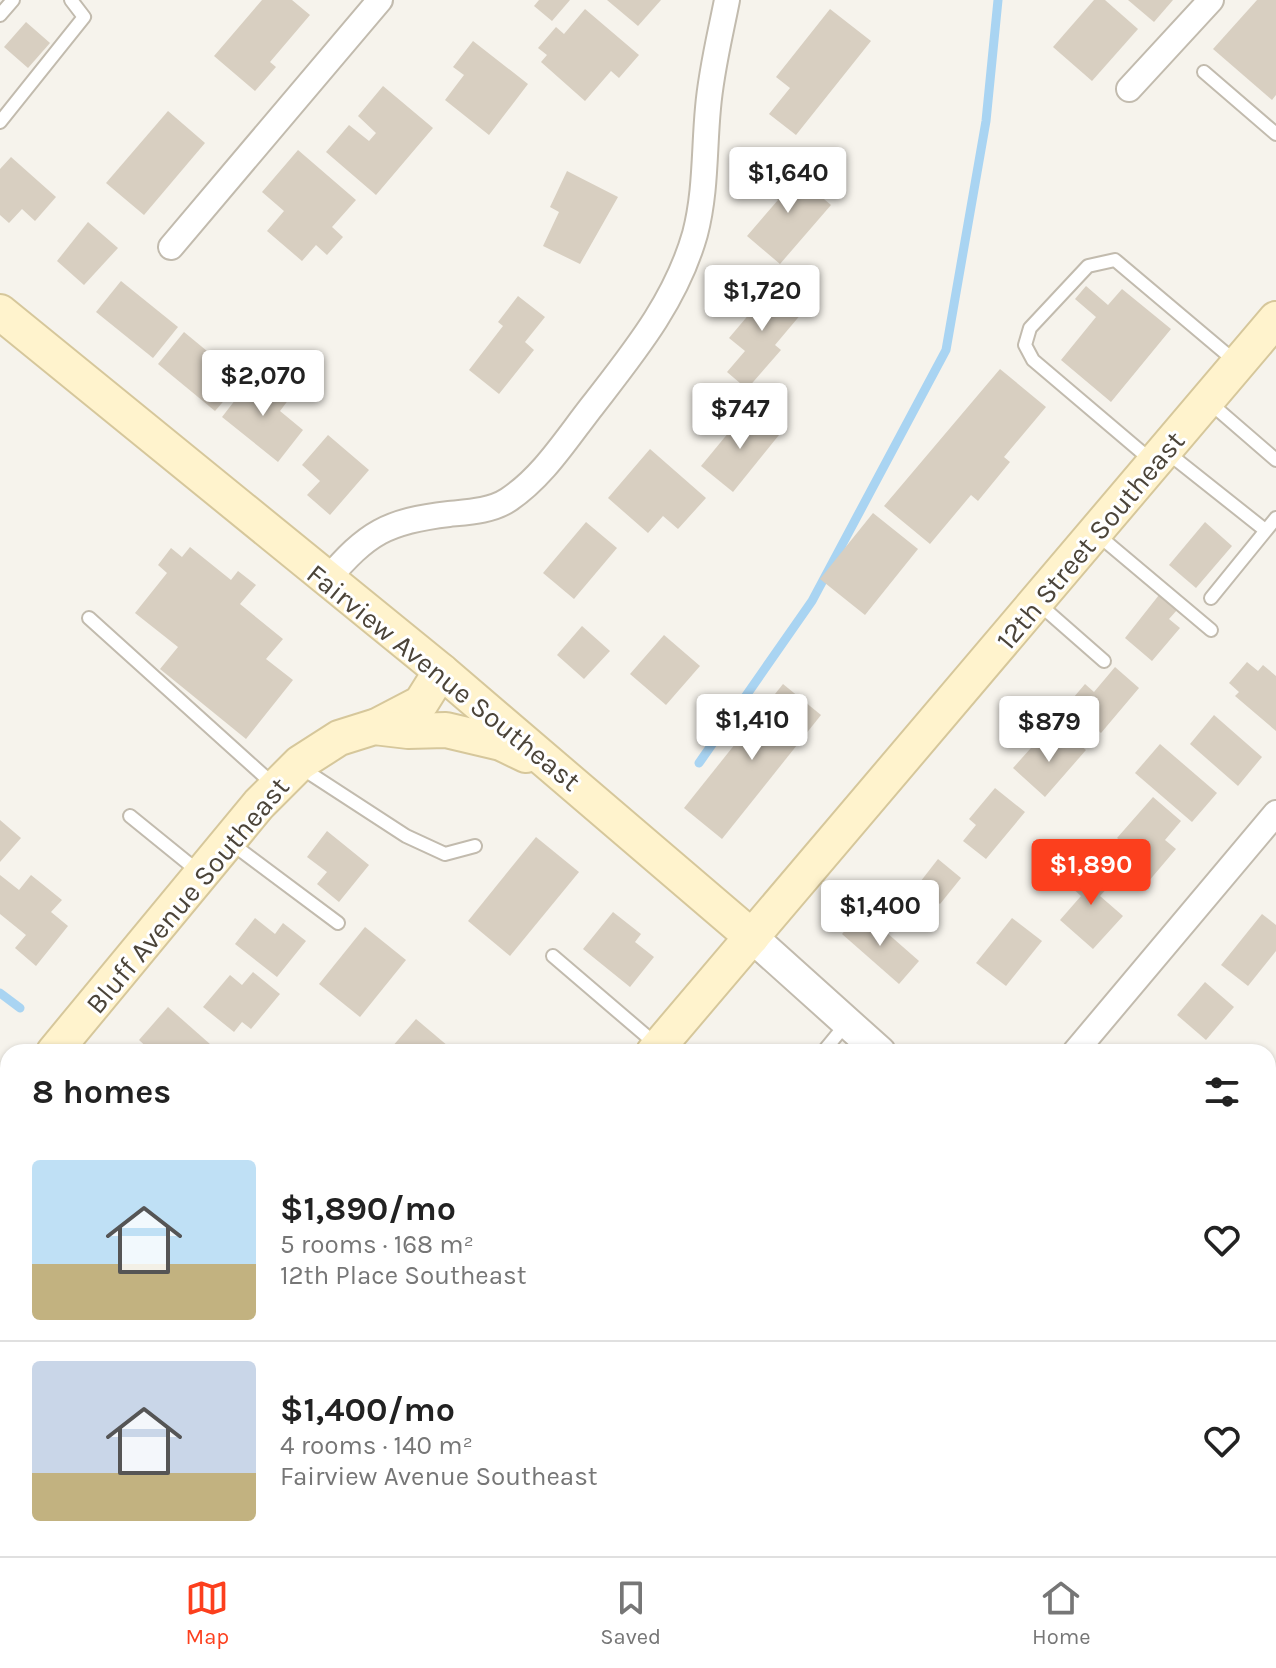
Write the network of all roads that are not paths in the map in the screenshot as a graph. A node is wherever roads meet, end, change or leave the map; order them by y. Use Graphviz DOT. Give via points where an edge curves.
graph roads {
  1 [pos="13,0"];
  2 [pos="71,0"];
  3 [pos="380,0"];
  4 [pos="727,0"];
  5 [pos="1211,0"];
  6 [pos="0,15"];
  7 [pos="1204,72"];
  8 [pos="1129,89"];
  9 [pos="0,122"];
  10 [pos="1276,134"];
  11 [pos="171,247"];
  12 [pos="0,312"];
  13 [pos="1276,319"];
  14 [pos="1238,364"];
  15 [pos="1207,401"];
  16 [pos="1160,457"];
  17 [pos="1276,460"];
  18 [pos="1276,518"];
  19 [pos="1265,530"];
  20 [pos="1096,533"];
  21 [pos="327,580"];
  22 [pos="1211,598"];
  23 [pos="1037,602"];
  24 [pos="89,618"];
  25 [pos="1211,630"];
  26 [pos="1104,661"];
  27 [pos="441,671"];
  28 [pos="374,727"];
  29 [pos="556,769"];
  30 [pos="287,776"];
  31 [pos="1276,813"];
  32 [pos="130,816"];
  33 [pos="228,841"];
  34 [pos="475,846"];
  35 [pos="202,874"];
  36 [pos="338,923"];
  37 [pos="752,937"];
  38 [pos="553,956"];
  39 [pos="862,1042"];
  40 [pos="61,1044"];
  41 [pos="650,1044"];
  42 [pos="660,1044"];
  43 [pos="1082,1044"];
  1 -- 6 [label="lane"];
  2 -- 9 [label="lane" via="84,17"];
  3 -- 11 [label="street"];
  4 -- 21 [label="street" via="708,107 705,180 695,234 653,326 525,487 487,509 388,525 356,546"];
  5 -- 8 [label="street"];
  7 -- 10 [label="lane"];
  12 -- 21 [label="main road, Fairview Avenue Southeast"];
  13 -- 14 [label="main road, 12th Street Southeast"];
  14 -- 15 [label="main road, 12th Street Southeast"];
  14 -- 16 [label="lane" via="1115,260 1088,266 1030,328 1025,345 1033,360"];
  15 -- 16 [label="main road, 12th Street Southeast"];
  15 -- 17 [label="lane"];
  16 -- 19 [label="lane"];
  16 -- 20 [label="main road, 12th Street Southeast"];
  18 -- 19 [label="lane"];
  19 -- 22 [label="lane"];
  20 -- 23 [label="main road, 12th Street Southeast"];
  20 -- 25 [label="lane"];
  21 -- 27 [label="main road, Fairview Avenue Southeast"];
  23 -- 26 [label="lane"];
  23 -- 37 [label="main road, 12th Street Southeast"];
  24 -- 30 [label="lane" via="208,725"];
  27 -- 28 [label="main road" via="421,703"];
  27 -- 29 [label="main road, Fairview Avenue Southeast"];
  28 -- 29 [label="main road, Bluff Avenue Southeast" via="446,730 501,743"];
  28 -- 30 [label="main road, Bluff Avenue Southeast" via="339,738"];
  29 -- 37 [label="main road, Fairview Avenue Southeast"];
  30 -- 33 [label="main road, Bluff Avenue Southeast"];
  30 -- 34 [label="lane" via="445,854"];
  31 -- 43 [label="street"];
  32 -- 35 [label="lane"];
  33 -- 35 [label="main road, Bluff Avenue Southeast"];
  33 -- 36 [label="lane"];
  35 -- 40 [label="main road, Bluff Avenue Southeast"];
  37 -- 39 [label="street, Fairview Avenue Southeast"];
  37 -- 42 [label="main road, 12th Street Southeast"];
  38 -- 41 [label="lane"];
}
